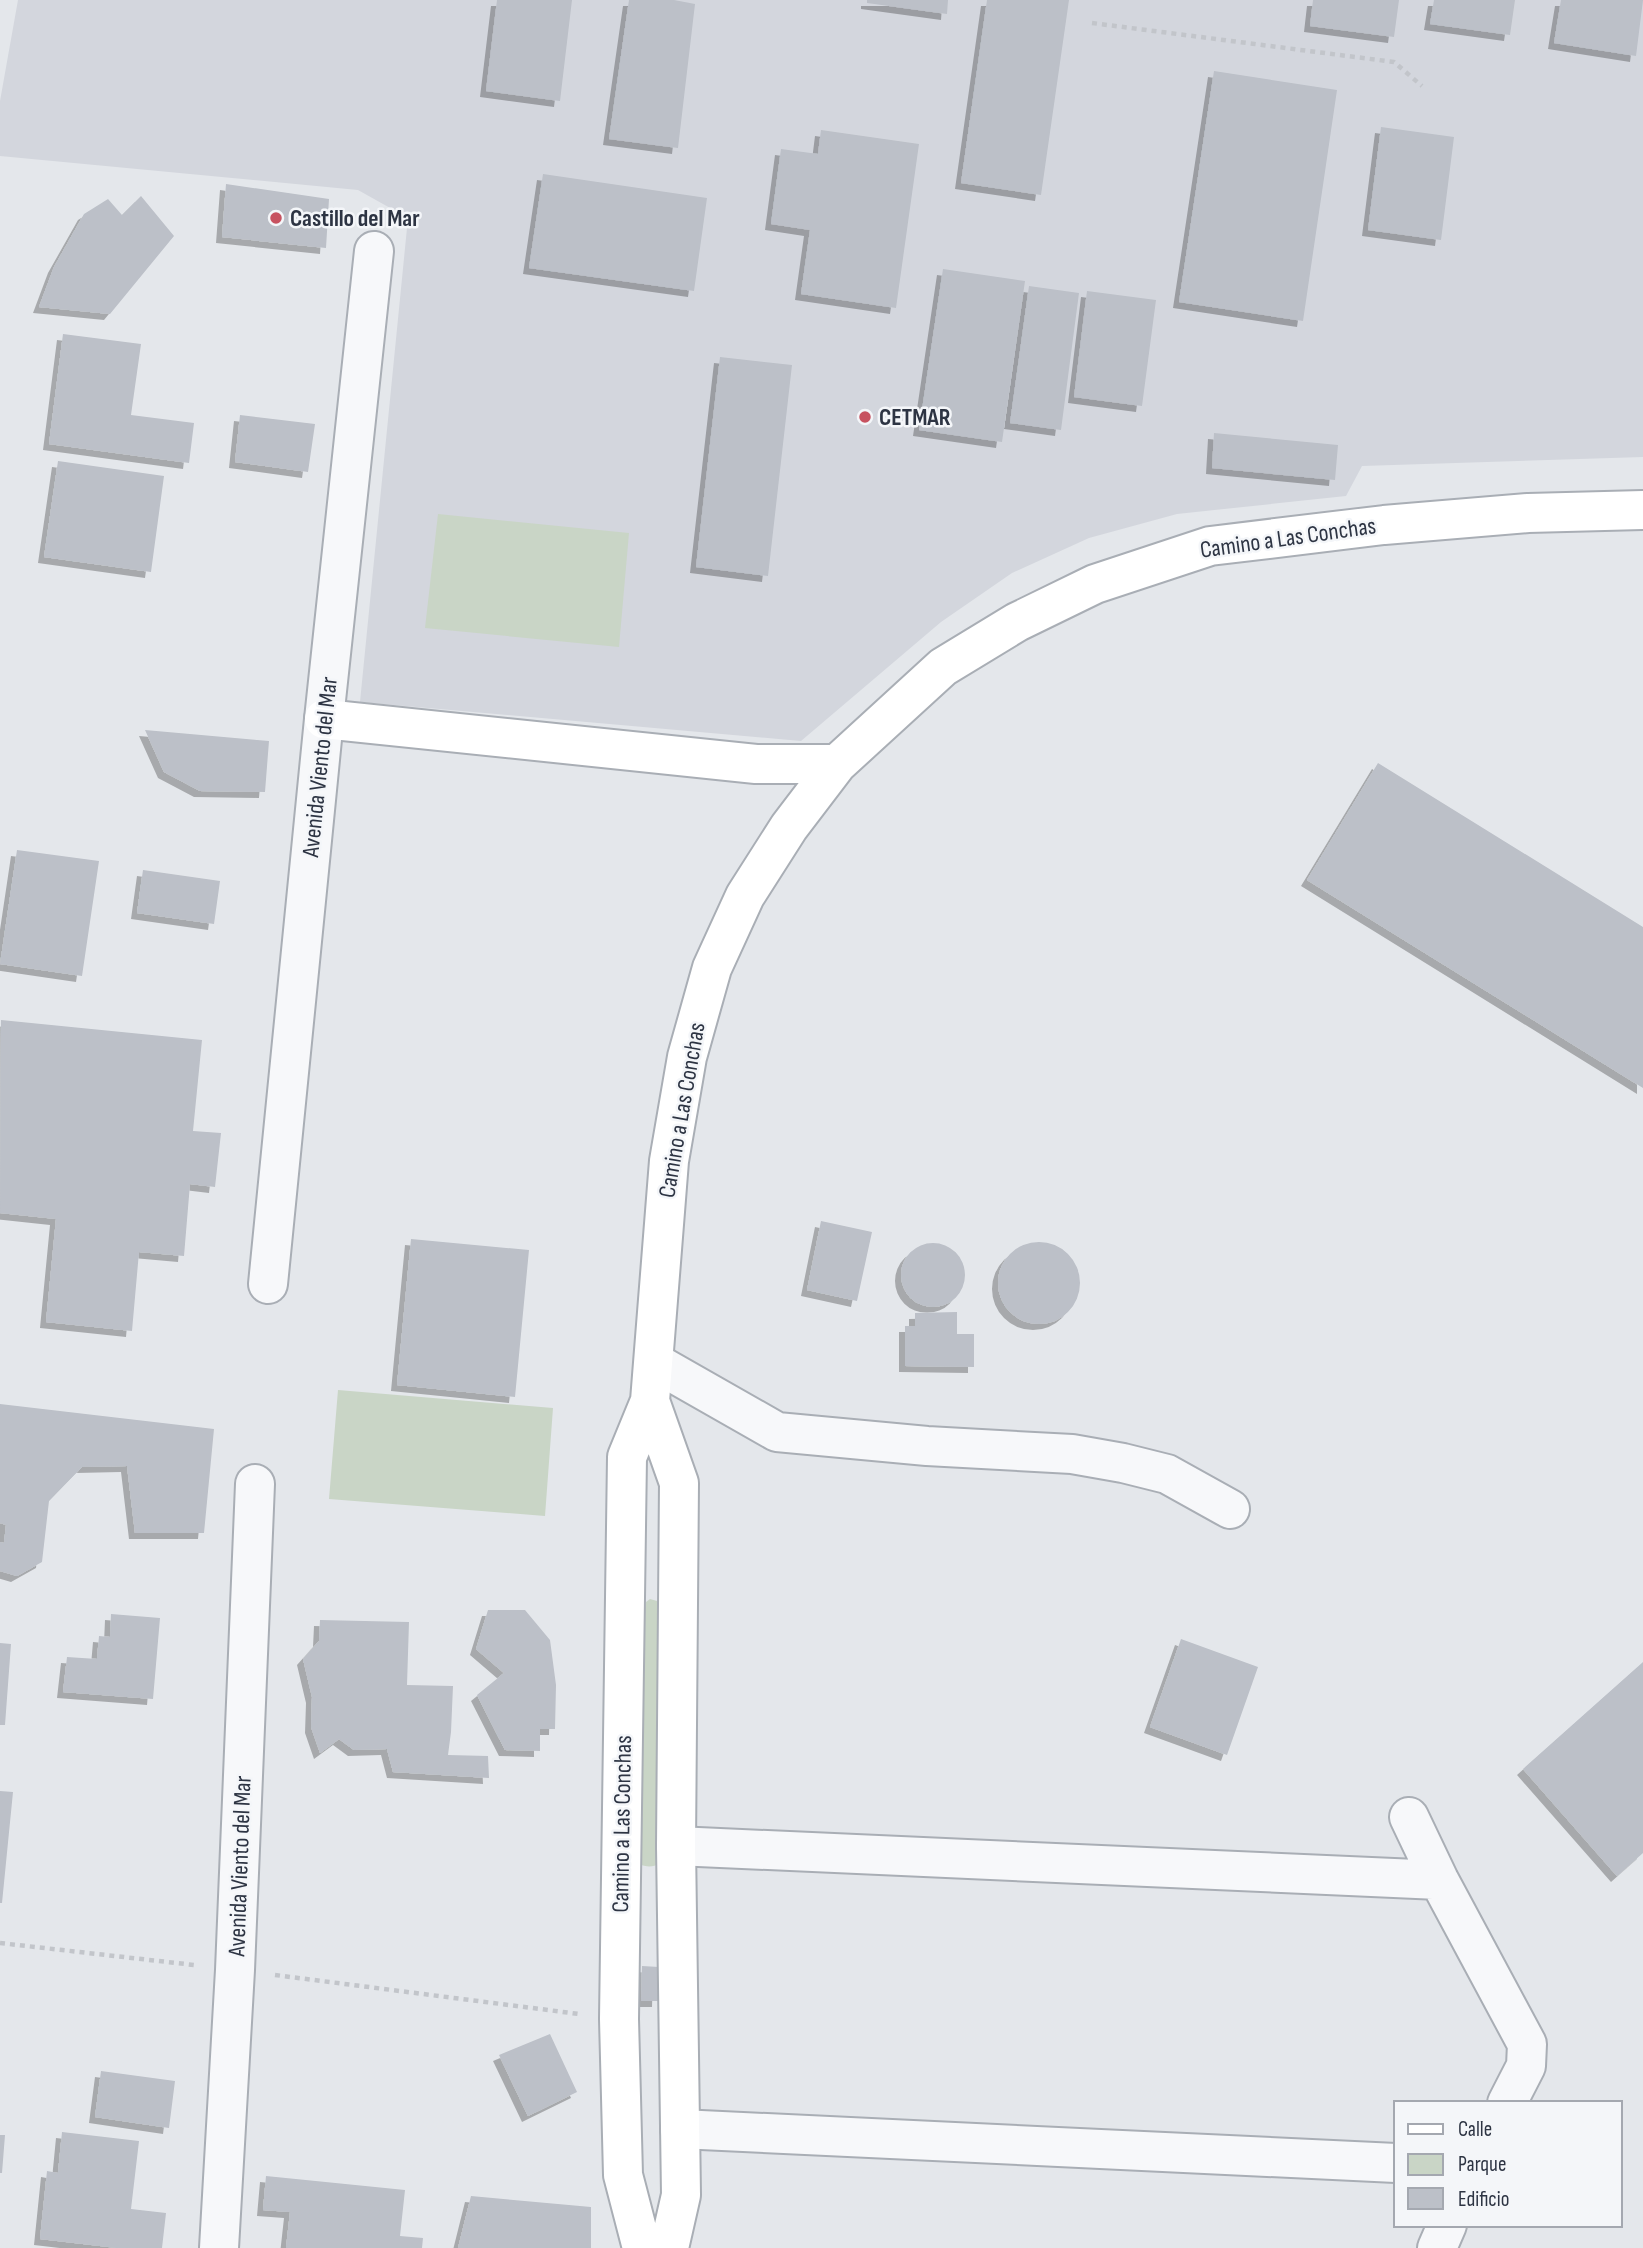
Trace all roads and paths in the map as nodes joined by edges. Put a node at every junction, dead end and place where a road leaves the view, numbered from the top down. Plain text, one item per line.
1 (1093, 23) dead end
2 (1422, 86) dead end
3 (374, 251) dead end
4 (1643, 510) edge
5 (324, 719) junction
6 (837, 764) junction
7 (268, 1284) dead end
8 (654, 1362) junction
9 (650, 1401) junction
10 (255, 1484) dead end
11 (1230, 1509) dead end
12 (1409, 1817) dead end
13 (676, 1846) junction
14 (1439, 1880) junction
15 (0, 1942) edge
16 (235, 1970) junction
17 (619, 2019) junction
18 (1508, 2101) edge
19 (680, 2129) junction
20 (1394, 2164) edge
21 (1446, 2227) edge
22 (219, 2248) edge
23 (642, 2248) edge
24 (669, 2248) edge
25 (1437, 2248) edge

1 - 2 path
3 - 5 street, Avenida Viento del Mar
4 - 6 street, Camino a Las Conchas
5 - 6 street
5 - 7 street, Avenida Viento del Mar
6 - 8 street, Camino a Las Conchas
8 - 9 street, Camino a Las Conchas
8 - 11 street
9 - 13 street, Camino a Las Conchas
9 - 17 street, Camino a Las Conchas
10 - 16 street, Avenida Viento del Mar
12 - 14 street
13 - 14 street
13 - 19 street, Camino a Las Conchas
14 - 18 street
15 - 16 path
16 - 17 path
16 - 22 street, Avenida Viento del Mar
17 - 23 street, Camino a Las Conchas
19 - 20 street
19 - 24 street, Camino a Las Conchas
21 - 25 street

